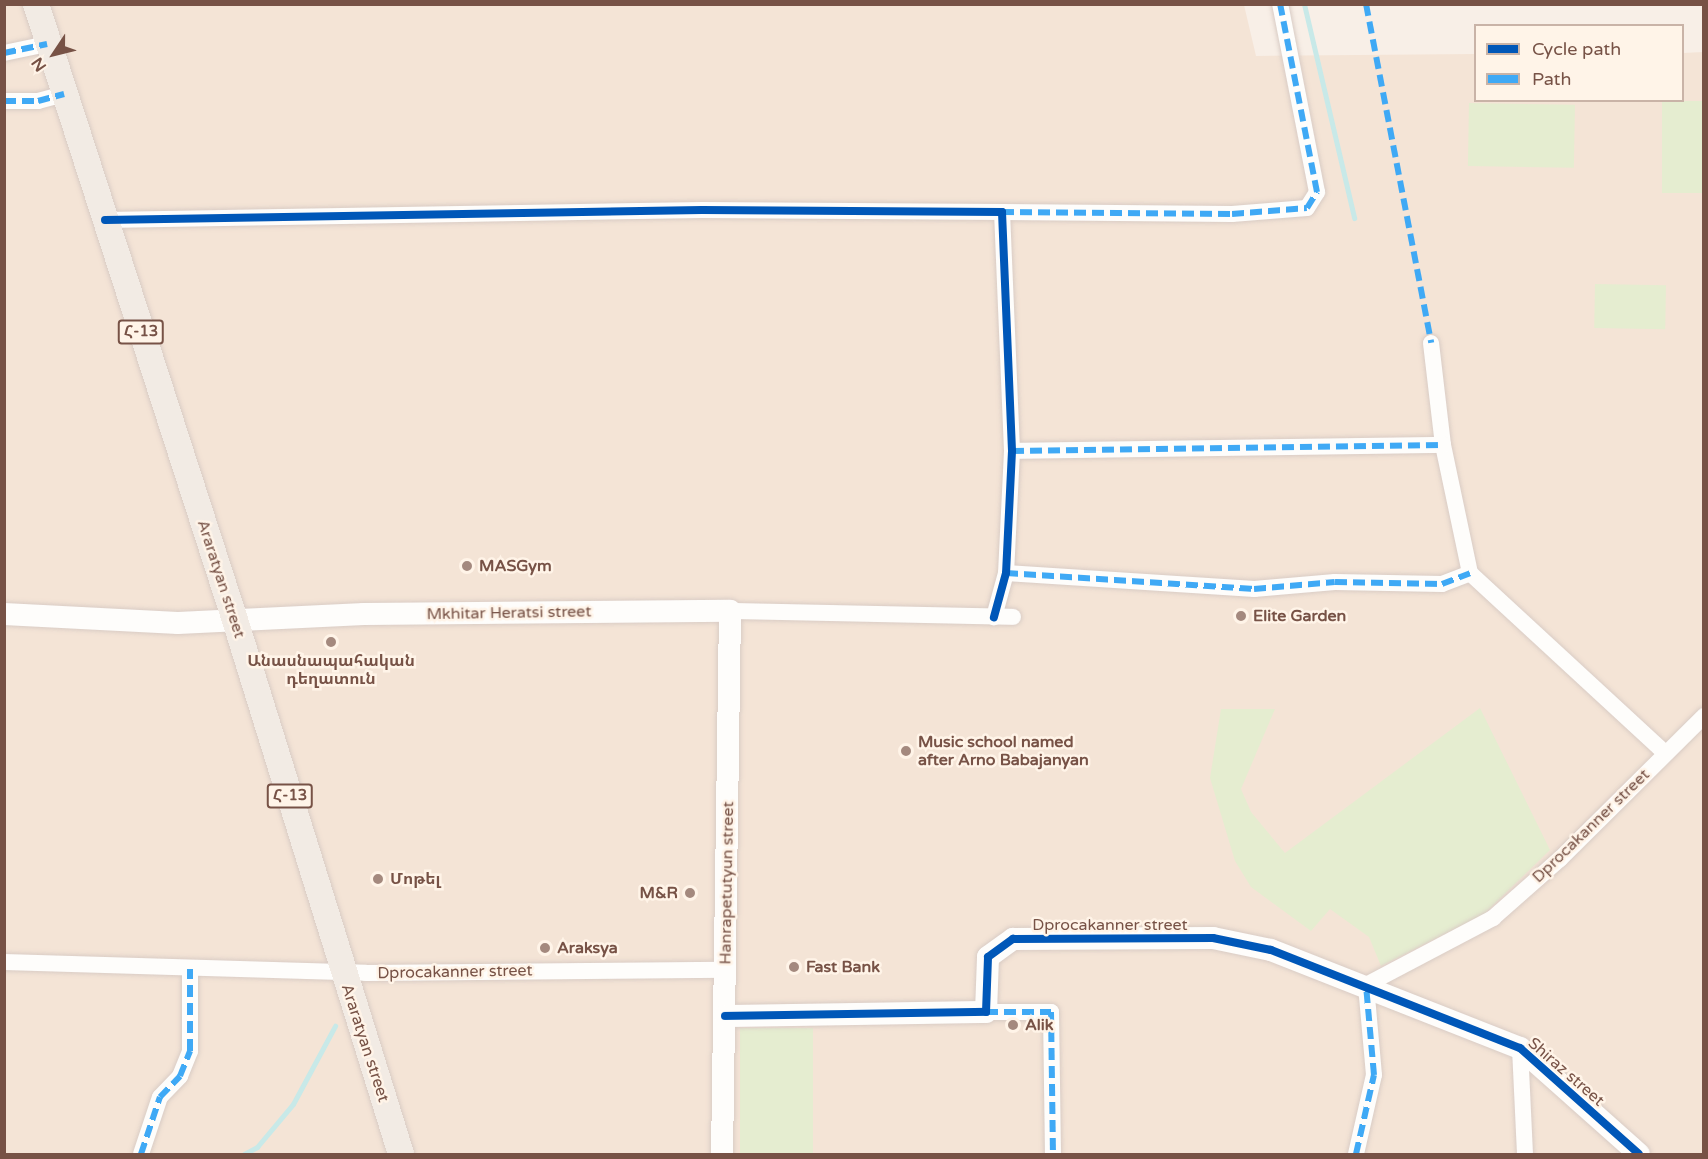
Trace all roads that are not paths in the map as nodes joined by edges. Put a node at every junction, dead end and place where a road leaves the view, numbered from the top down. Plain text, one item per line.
1 (36, 4) edge
2 (1280, 4) edge
3 (47, 44) junction
4 (4, 53) edge
5 (64, 94) junction
6 (4, 101) edge
7 (1002, 212) junction
8 (105, 220) junction
9 (1431, 343) dead end
10 (1443, 445) junction
11 (1012, 451) junction
12 (1006, 573) junction
13 (1470, 573) junction
14 (730, 611) junction
15 (4, 614) edge
16 (994, 616) junction
17 (1013, 617) dead end
18 (235, 620) junction
19 (1704, 716) edge
20 (1665, 753) junction
21 (4, 962) edge
22 (190, 969) junction
23 (726, 970) junction
24 (342, 972) junction
25 (1366, 985) junction
26 (986, 1012) junction
27 (725, 1016) junction
28 (1520, 1048) junction
29 (141, 1155) edge
30 (401, 1155) edge
31 (722, 1155) edge
32 (1053, 1155) edge
33 (1356, 1155) edge
34 (1525, 1155) edge
35 (1639, 1155) edge

1 - 3 main road, Araratyan street / Հ-13
2 - 7 street
3 - 4 street
3 - 5 main road, Araratyan street / Հ-13
5 - 6 street
5 - 8 main road, Araratyan street / Հ-13
7 - 8 street
7 - 11 street
8 - 18 main road, Araratyan street / Հ-13
9 - 10 street
10 - 11 street
10 - 13 street
11 - 12 street
12 - 13 street
12 - 16 street
13 - 20 street
14 - 16 street, Mkhitar Heratsi street
14 - 18 street, Mkhitar Heratsi street
14 - 23 street, Hanrapetutyun street
15 - 18 street, Mkhitar Heratsi street
16 - 17 street, Mkhitar Heratsi street
18 - 24 main road, Araratyan street / Հ-13
19 - 20 street, Dprocakanner street
20 - 25 street, Dprocakanner street
21 - 22 street, Dprocakanner street
22 - 24 street, Dprocakanner street
22 - 29 street
23 - 24 street, Dprocakanner street
23 - 27 street, Hanrapetutyun street
24 - 30 main road, Araratyan street / Հ-13
25 - 26 street, Dprocakanner street
25 - 28 street, Shiraz street
25 - 33 street
26 - 27 street
26 - 32 street
27 - 31 street, Hanrapetutyun street
28 - 34 street
28 - 35 street, Shiraz street

